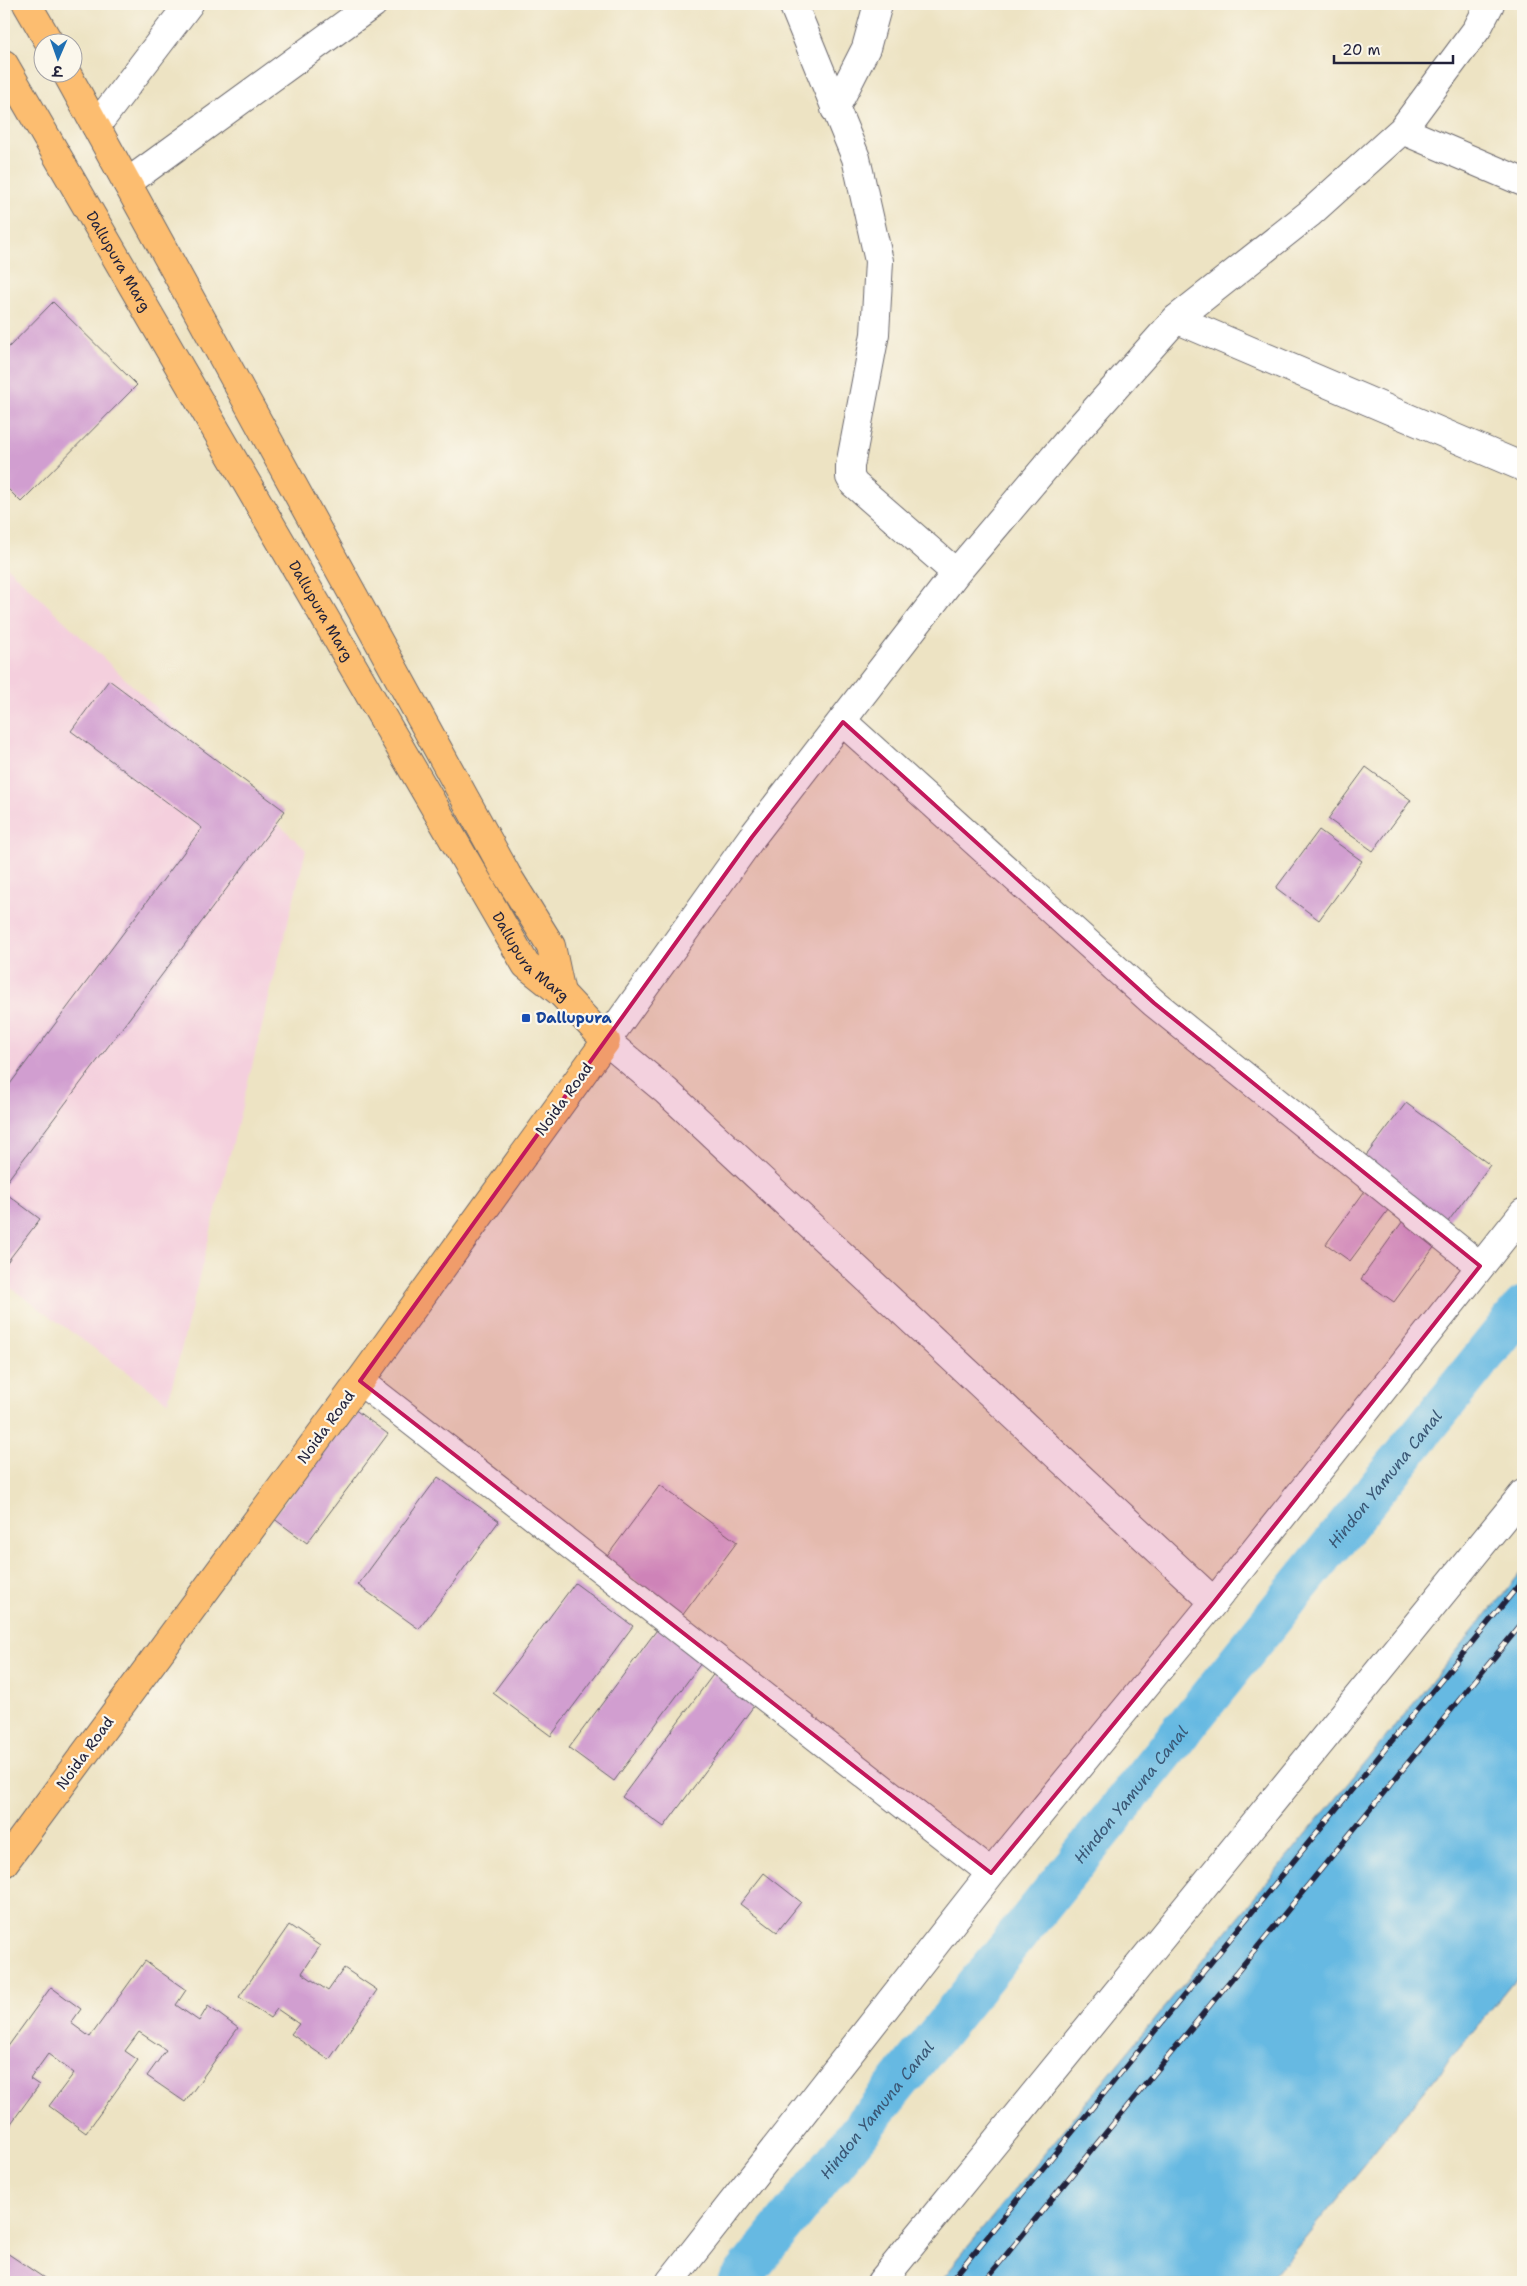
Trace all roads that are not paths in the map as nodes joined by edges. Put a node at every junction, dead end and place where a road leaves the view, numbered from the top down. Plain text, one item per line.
1 (27, 4) edge
2 (189, 4) edge
3 (373, 4) edge
4 (793, 4) edge
5 (878, 4) edge
6 (1490, 4) edge
7 (43, 32) edge
8 (4, 64) edge
9 (72, 82) edge
10 (835, 109) junction
11 (96, 126) junction
12 (1402, 130) junction
13 (1523, 182) edge
14 (127, 184) junction
15 (1176, 319) junction
16 (1523, 467) edge
17 (956, 573) junction
18 (843, 722) junction
19 (561, 994) junction
20 (606, 1041) junction
21 (1523, 1213) edge
22 (1480, 1266) junction
23 (360, 1380) junction
24 (1523, 1494) edge
25 (1214, 1602) junction
26 (4, 1863) edge
27 (991, 1873) junction
28 (670, 2282) edge
29 (881, 2282) edge

1 - 7 main road
2 - 11 street
3 - 14 street
4 - 10 street
5 - 10 street
6 - 12 street
8 - 19 main road, Dallupura Marg
9 - 11 main road, Dallupura Marg
10 - 17 street
11 - 14 main road, Dallupura Marg
12 - 13 street
12 - 15 street
14 - 19 main road, Dallupura Marg
15 - 16 street
15 - 17 street
17 - 18 street
18 - 20 street
18 - 22 street
19 - 20 main road
20 - 23 main road, Noida Road
20 - 25 street
21 - 22 street
22 - 25 street
23 - 26 main road, Noida Road
23 - 27 street
24 - 29 street
25 - 27 street
27 - 28 street

